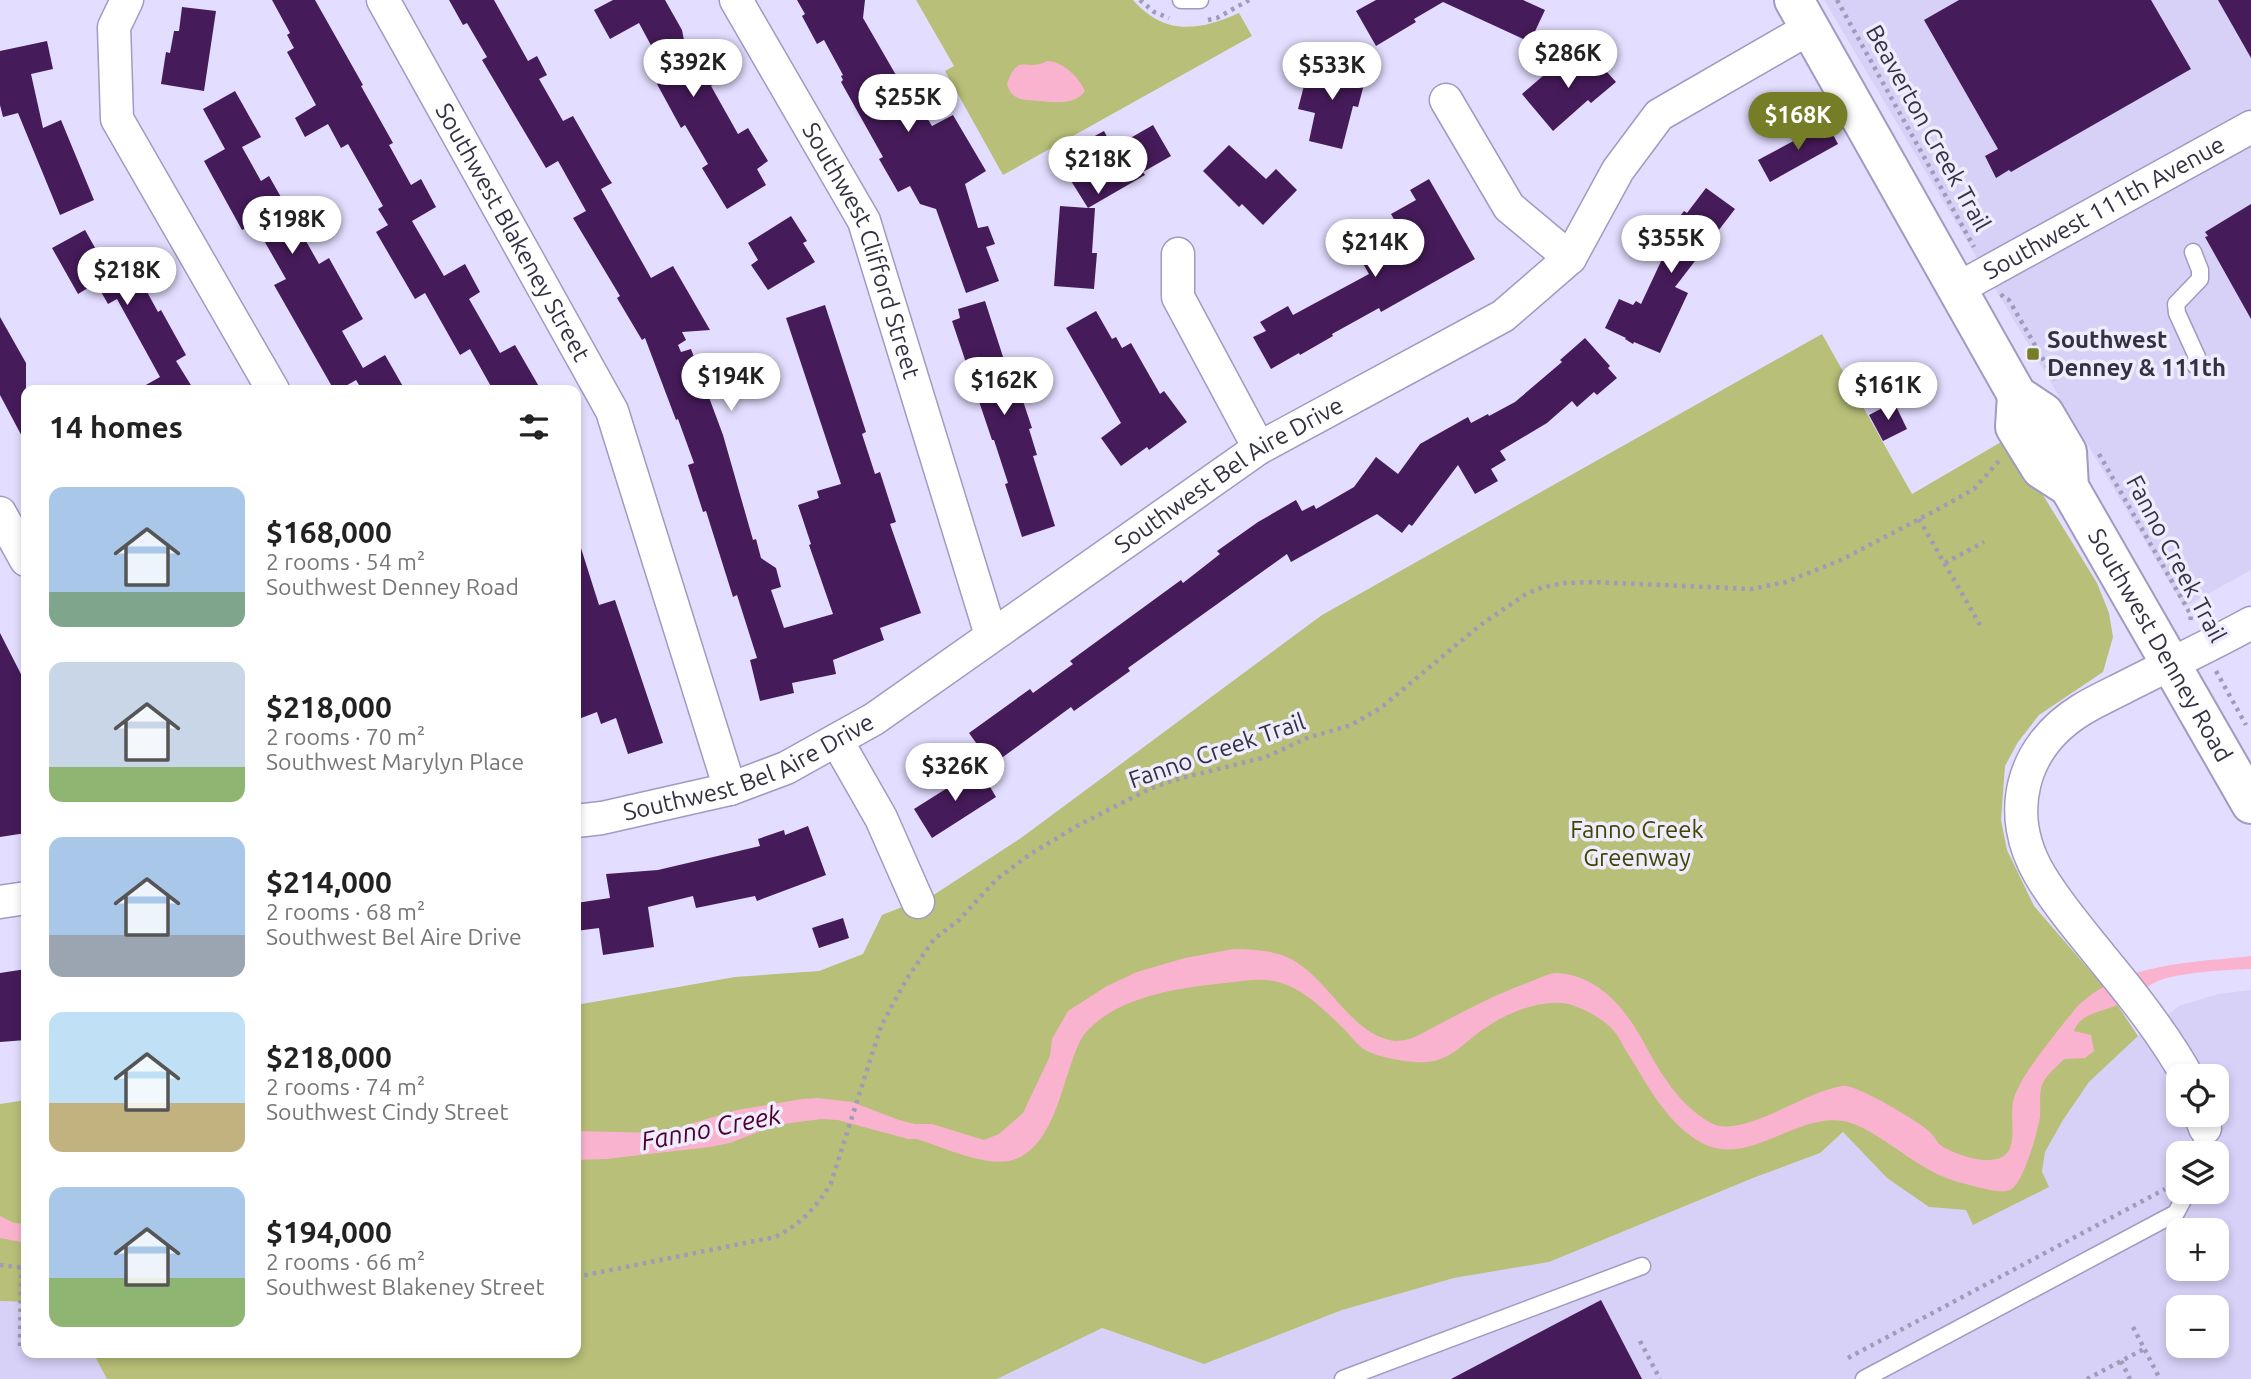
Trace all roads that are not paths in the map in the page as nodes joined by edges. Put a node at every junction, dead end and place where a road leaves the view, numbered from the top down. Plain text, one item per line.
1 (127, 0) edge
2 (383, 0) edge
3 (736, 0) edge
4 (1181, 0) edge
5 (1200, 0) edge
6 (1802, 14) edge
7 (1446, 100) dead end
8 (2251, 127) edge
9 (2193, 252) dead end
10 (1178, 254) dead end
11 (1570, 258) junction
12 (1973, 280) junction
13 (2195, 365) dead end
14 (270, 385) edge
15 (1259, 448) junction
16 (0, 513) edge
17 (21, 551) edge
18 (2251, 624) edge
19 (991, 635) junction
20 (2187, 656) junction
21 (838, 741) junction
22 (730, 789) junction
23 (2251, 804) edge
24 (581, 820) edge
25 (21, 899) edge
26 (0, 902) edge
27 (919, 902) dead end
28 (2180, 1064) edge
29 (2181, 1204) edge
30 (1642, 1266) dead end
31 (1343, 1379) edge
32 (1864, 1379) edge

1 - 14 street
2 - 22 street, Southwest Blakeney Street
3 - 19 street, Southwest Clifford Street
4 - 5 lane
6 - 11 street, Southwest Bel Aire Drive
6 - 12 street, Southwest Denney Road
7 - 11 street
8 - 12 street, Southwest 111th Avenue
9 - 13 lane
10 - 15 street
11 - 15 street, Southwest Bel Aire Drive
12 - 20 street, Southwest Denney Road
15 - 19 street, Southwest Bel Aire Drive
16 - 17 street
18 - 20 street
19 - 21 street, Southwest Bel Aire Drive
20 - 23 street, Southwest Denney Road
20 - 28 street
21 - 22 street, Southwest Bel Aire Drive
21 - 27 street
22 - 24 street, Southwest Bel Aire Drive
25 - 26 street
29 - 32 lane
30 - 31 lane

